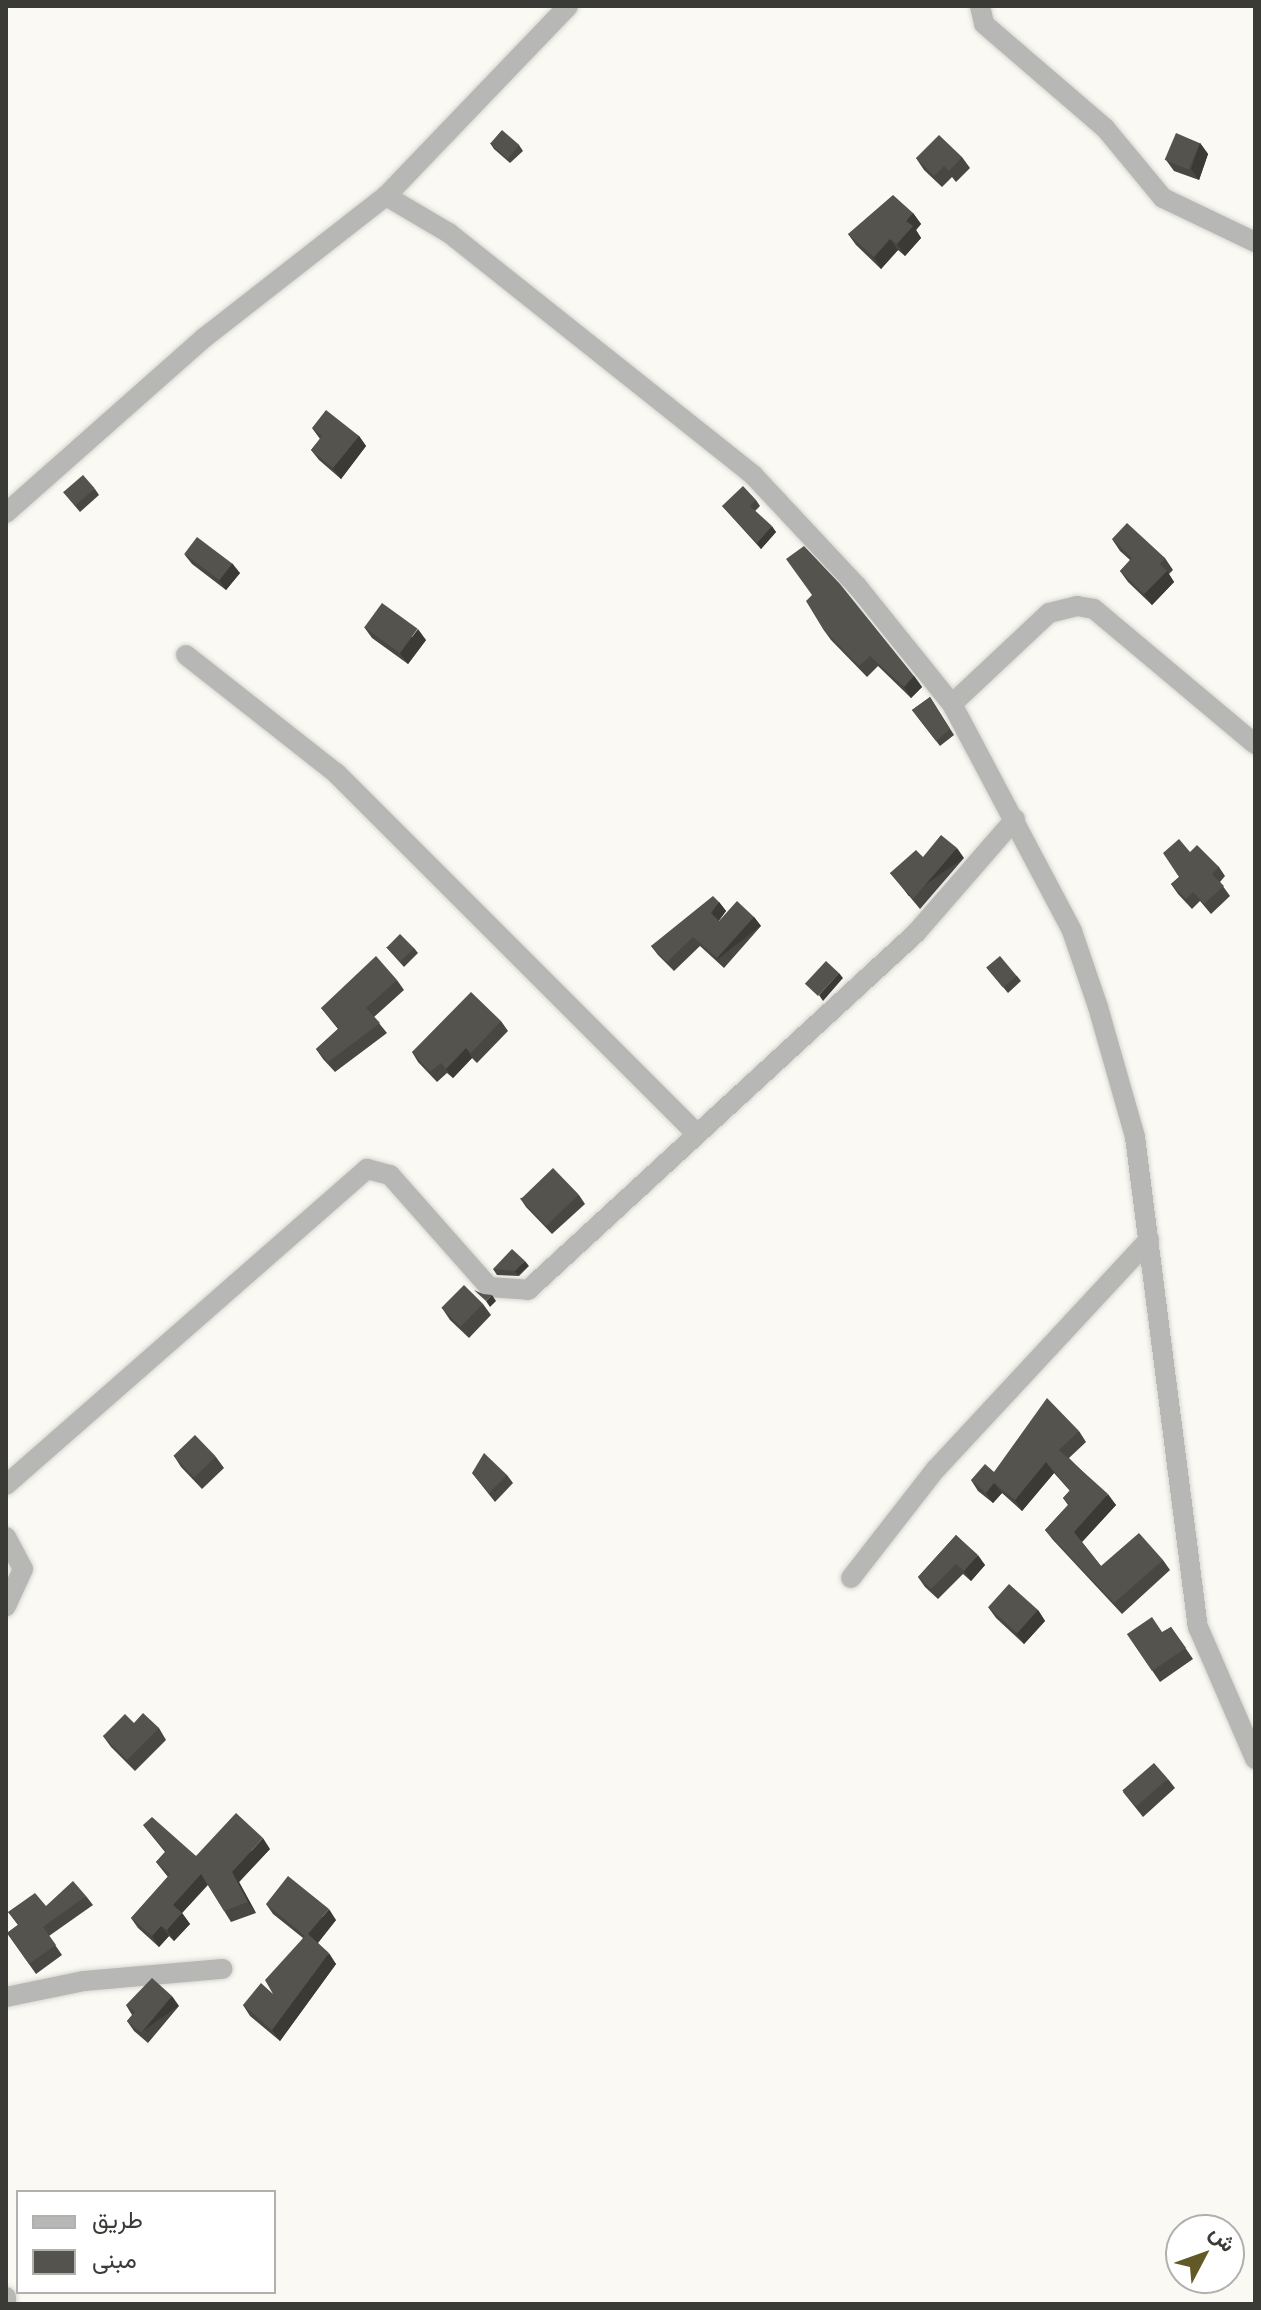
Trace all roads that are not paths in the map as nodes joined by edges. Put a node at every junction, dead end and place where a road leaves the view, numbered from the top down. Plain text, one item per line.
1 (568, 6) edge
2 (980, 6) edge
3 (386, 196) junction
4 (1255, 242) edge
5 (6, 513) edge
6 (186, 655) dead end
7 (952, 704) junction
8 (1255, 744) edge
9 (1015, 819) junction
10 (693, 1130) junction
11 (1149, 1240) junction
12 (6, 1485) edge
13 (6, 1537) edge
14 (851, 1578) dead end
15 (6, 1606) edge
16 (1255, 1759) edge
17 (222, 1969) dead end
18 (6, 1997) edge
19 (6, 2297) edge
20 (6, 2304) edge

1 - 3 street
2 - 4 street
3 - 5 street
3 - 7 street
6 - 10 street
7 - 8 street
7 - 9 street
9 - 10 street
9 - 11 street
10 - 12 street
11 - 14 street
11 - 16 street
13 - 15 street
17 - 18 street
19 - 20 street

